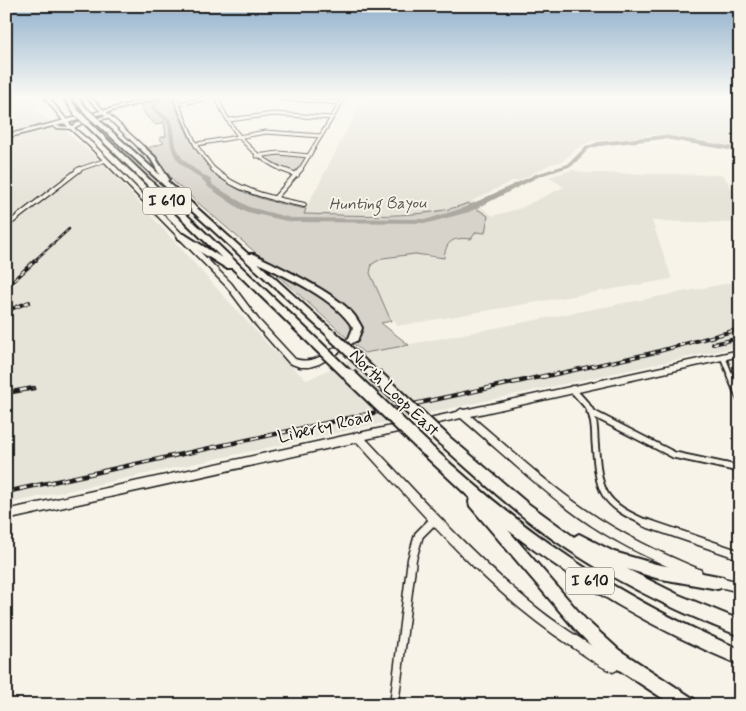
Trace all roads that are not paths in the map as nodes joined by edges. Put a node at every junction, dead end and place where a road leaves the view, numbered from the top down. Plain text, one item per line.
1 (31, 131) edge
2 (74, 131) edge
3 (95, 131) edge
4 (108, 131) edge
5 (124, 131) edge
6 (191, 131) edge
7 (236, 131) edge
8 (324, 131) edge
9 (239, 136) junction
10 (321, 136) junction
11 (6, 137) edge
12 (197, 144) junction
13 (142, 148) joint
14 (256, 156) junction
15 (309, 156) junction
16 (107, 161) junction
17 (297, 175) junction
18 (168, 184) junction
19 (274, 199) junction
20 (304, 205) dead end
21 (6, 226) edge
22 (181, 236) junction
23 (237, 248) junction
24 (248, 278) junction
25 (354, 338) joint
26 (740, 353) edge
27 (723, 357) junction
28 (572, 389) junction
29 (740, 399) edge
30 (461, 412) junction
31 (590, 412) junction
32 (357, 436) junction
33 (740, 469) edge
34 (457, 480) junction
35 (6, 515) edge
36 (532, 515) junction
37 (434, 519) junction
38 (740, 554) edge
39 (718, 582) junction
40 (740, 587) edge
41 (740, 628) edge
42 (740, 657) edge
43 (394, 705) edge
44 (687, 705) edge

1 - 11 main road
2 - 16 main road
3 - 24 highway, North Loop East / I 610, bridge
4 - 18 highway, North Loop East / I 610, bridge
5 - 13 main road
6 - 12 street
7 - 9 street
8 - 10 street
9 - 10 street
9 - 12 street
9 - 14 street
10 - 15 street
12 - 19 street
13 - 18 highway
14 - 15 street
14 - 17 street
15 - 17 street
16 - 21 street
16 - 22 main road
17 - 19 street
18 - 23 highway, North Loop East / I 610
19 - 20 street
22 - 24 highway
22 - 25 main road
23 - 25 highway
23 - 36 highway, North Loop East / I 610, bridge
24 - 34 highway, North Loop East / I 610, bridge
26 - 27 main road, Liberty Road
27 - 28 main road, Liberty Road
27 - 29 street
28 - 30 main road, Liberty Road
28 - 31 street
30 - 32 main road, Liberty Road
30 - 39 main road
31 - 33 street
31 - 38 street
32 - 35 main road, Liberty Road
32 - 37 main road
34 - 42 highway, North Loop East / I 610
34 - 44 highway
36 - 39 highway
36 - 41 highway, North Loop East / I 610
37 - 43 street
37 - 44 main road
39 - 40 main road

